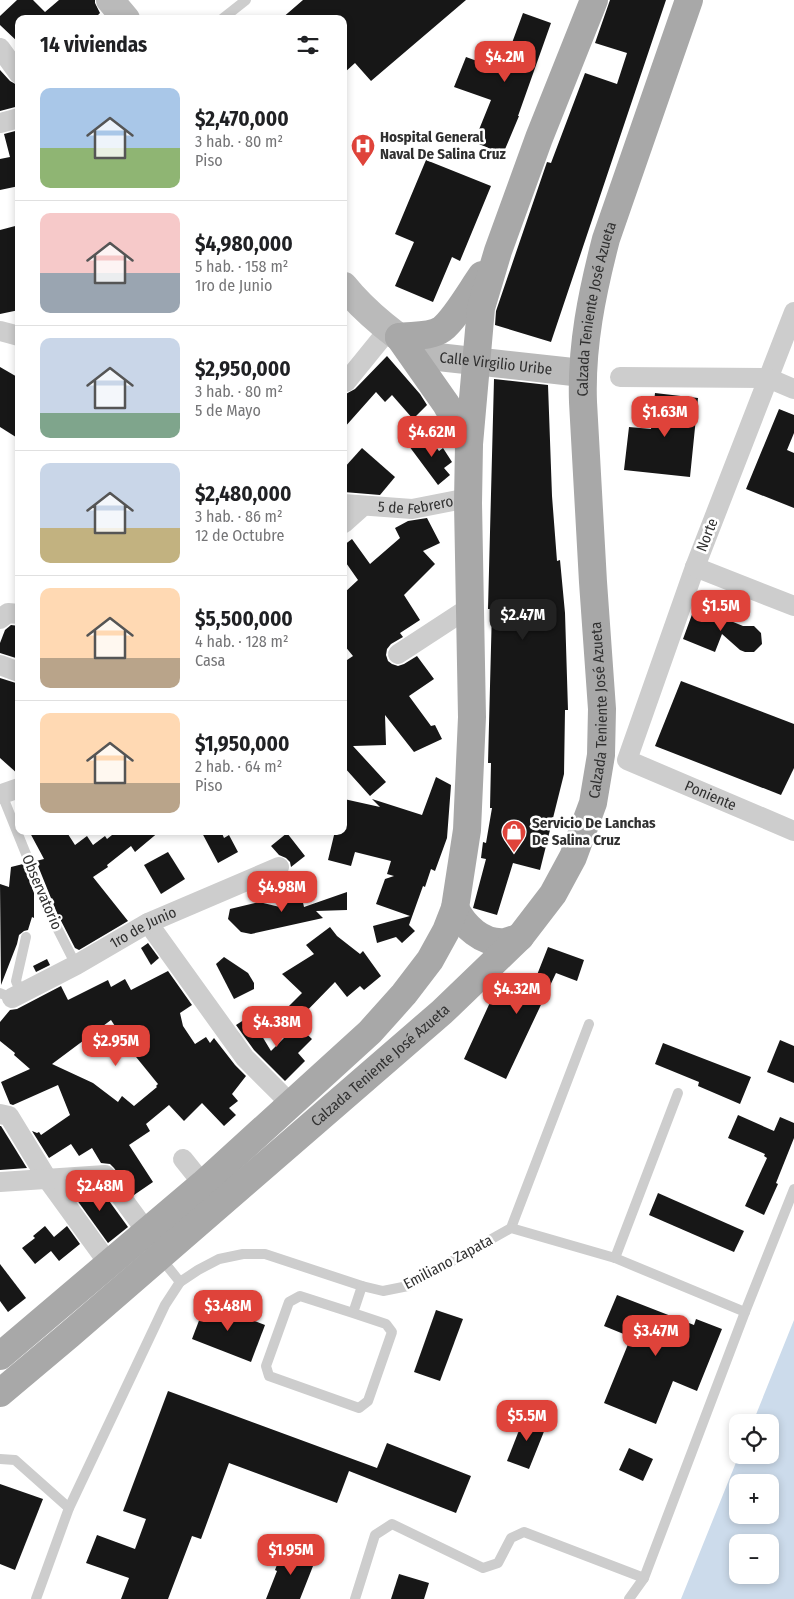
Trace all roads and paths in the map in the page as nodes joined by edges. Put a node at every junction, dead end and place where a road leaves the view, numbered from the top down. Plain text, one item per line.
1 (110, 0) edge
2 (246, 0) edge
3 (594, 0) edge
4 (689, 0) edge
5 (123, 15) edge
6 (227, 15) edge
7 (0, 48) edge
8 (15, 69) edge
9 (15, 119) edge
10 (0, 123) edge
11 (498, 250) junction
12 (347, 290) edge
13 (794, 312) edge
14 (0, 331) edge
15 (394, 333) junction
16 (15, 335) edge
17 (475, 362) junction
18 (582, 373) junction
19 (620, 377) dead end
20 (768, 378) junction
21 (347, 381) edge
22 (794, 389) edge
23 (469, 444) junction
24 (468, 498) junction
25 (353, 505) edge
26 (347, 517) edge
27 (695, 567) junction
28 (794, 606) edge
29 (470, 607) junction
30 (15, 614) edge
31 (0, 619) edge
32 (398, 654) dead end
33 (0, 665) edge
34 (15, 671) edge
35 (627, 760) joint
36 (7, 790) edge
37 (15, 813) edge
38 (794, 831) edge
39 (23, 835) edge
40 (279, 867) dead end
41 (455, 908) junction
42 (148, 923) junction
43 (26, 937) dead end
44 (520, 937) junction
45 (76, 965) junction
46 (11, 994) edge
47 (589, 1024) dead end
48 (678, 1093) dead end
49 (291, 1104) junction
50 (0, 1114) edge
51 (183, 1159) dead end
52 (48, 1180) junction
53 (0, 1182) edge
54 (203, 1184) junction
55 (794, 1189) edge
56 (511, 1228) junction
57 (147, 1232) junction
58 (159, 1256) junction
59 (615, 1258) junction
60 (109, 1264) junction
61 (180, 1282) junction
62 (362, 1286) junction
63 (745, 1312) junction
64 (353, 1314) junction
65 (0, 1356) edge
66 (0, 1393) edge
67 (0, 1459) edge
68 (69, 1508) junction
69 (644, 1578) junction
70 (36, 1599) edge
71 (355, 1599) edge
72 (629, 1599) edge

1 - 5 street
2 - 6 lane
3 - 11 main road, Calzada Teniente José Azueta
4 - 18 main road, Calzada Teniente José Azueta
7 - 8 street
9 - 10 street
11 - 15 main road
11 - 17 main road, Calzada Teniente José Azueta
12 - 15 street, Calle Virgilio Uribe
13 - 20 street, Norte
14 - 16 street
15 - 17 street, Calle Virgilio Uribe
15 - 21 street
15 - 23 main road
17 - 18 street, Calle Virgilio Uribe
17 - 23 main road, Calzada Teniente José Azueta
18 - 44 main road, Calzada Teniente José Azueta
19 - 20 street
20 - 22 street
20 - 27 street, Norte
23 - 24 main road, Calzada Teniente José Azueta
24 - 25 street, 5 de Febrero
24 - 29 main road, Calzada Teniente José Azueta
25 - 26 street, 5 de Febrero
27 - 28 street
27 - 35 street, Norte
29 - 32 street
29 - 41 main road, Calzada Teniente José Azueta
30 - 31 street
33 - 34 street
35 - 38 street, Poniente
36 - 37 lane, Observatorio
39 - 45 lane, Observatorio
40 - 42 street, 1ro de Junio
41 - 44 main road
41 - 49 main road, Calzada Teniente José Azueta
42 - 45 street, 1ro de Junio
42 - 49 street
43 - 46 lane
44 - 58 main road, Calzada Teniente José Azueta
45 - 46 street, 1ro de Junio
47 - 56 lane
48 - 59 lane
49 - 54 main road, Calzada Teniente José Azueta
50 - 52 street
51 - 54 street
52 - 53 street
52 - 57 street
52 - 60 street
54 - 57 main road, Calzada Teniente José Azueta
55 - 63 lane
56 - 59 lane, Emiliano Zapata
56 - 62 lane, Emiliano Zapata
57 - 60 main road, Calzada Teniente José Azueta
58 - 61 lane
58 - 66 main road, Calzada Teniente José Azueta
59 - 63 lane, Emiliano Zapata
60 - 65 main road, Calzada Teniente José Azueta
61 - 62 lane, Emiliano Zapata
61 - 68 lane
62 - 64 lane
63 - 69 lane
64 - 64 lane
67 - 68 lane
68 - 70 lane
69 - 71 lane
69 - 72 lane

